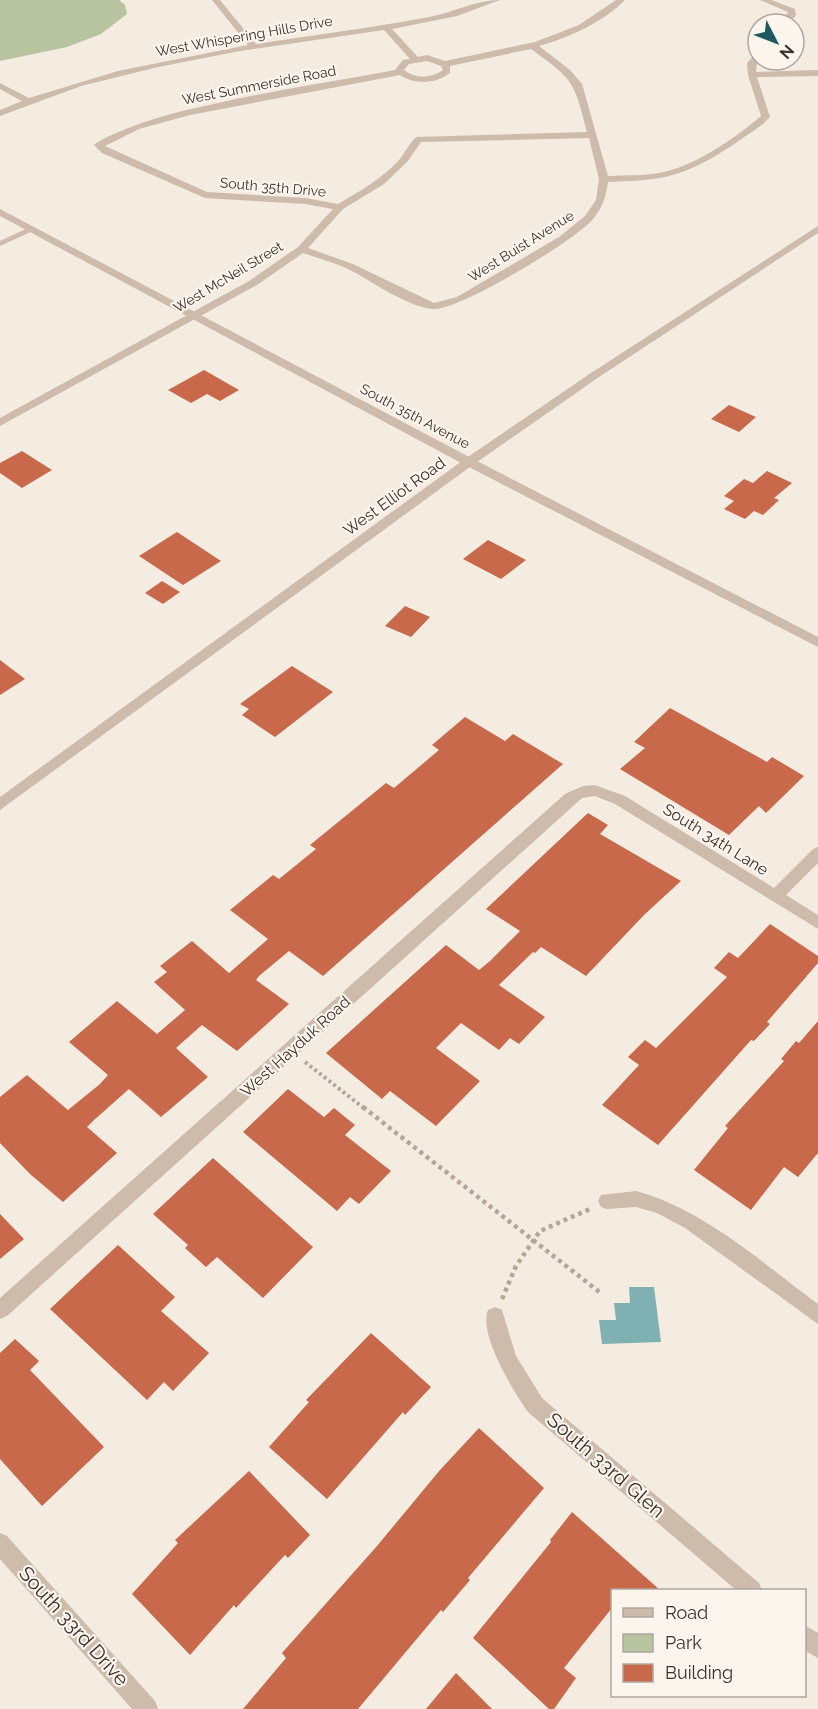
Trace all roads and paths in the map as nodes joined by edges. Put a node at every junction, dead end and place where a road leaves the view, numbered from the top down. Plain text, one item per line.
1 (216, 0) edge
2 (496, 0) edge
3 (621, 0) edge
4 (764, 0) edge
5 (792, 12) edge
6 (385, 26) junction
7 (252, 46) junction
8 (533, 46) junction
9 (415, 59) junction
10 (445, 64) junction
11 (401, 72) junction
12 (752, 72) edge
13 (818, 73) edge
14 (752, 75) junction
15 (0, 86) edge
16 (30, 102) junction
17 (0, 113) edge
18 (592, 135) junction
19 (105, 151) joint
20 (604, 179) junction
21 (340, 207) junction
22 (0, 212) edge
23 (33, 229) junction
24 (818, 229) edge
25 (0, 244) edge
26 (302, 249) junction
27 (196, 315) junction
28 (0, 423) edge
29 (469, 462) junction
30 (818, 643) edge
31 (593, 789) joint
32 (0, 806) edge
33 (818, 853) edge
34 (775, 897) junction
35 (818, 923) edge
36 (290, 1050) junction
37 (608, 1201) joint
38 (532, 1240) junction
39 (602, 1294) dead end
40 (0, 1310) edge
41 (495, 1316) joint
42 (818, 1316) edge
43 (0, 1543) edge
44 (751, 1589) edge
45 (806, 1638) edge
46 (818, 1647) edge
47 (147, 1709) edge

1 - 7 street
2 - 6 street, West Whispering Hills Drive
3 - 8 street
4 - 5 street
6 - 7 street, West Whispering Hills Drive
6 - 9 street
7 - 16 street, West Whispering Hills Drive
8 - 10 street
8 - 18 street
9 - 10 street
9 - 11 street
10 - 11 street
11 - 19 street, West Summerside Road
12 - 14 street
13 - 14 street
14 - 20 street
15 - 16 street
16 - 17 street, West Whispering Hills Drive
18 - 20 street
18 - 21 street, West McNeil Street
19 - 21 street, South 35th Drive
20 - 26 street, West Buist Avenue
21 - 26 street, West McNeil Street
22 - 23 street, South 35th Avenue
23 - 25 lane
23 - 27 street, South 35th Avenue
24 - 29 street, West Elliot Road
26 - 27 street, West McNeil Street
27 - 28 street, West McNeil Street
27 - 29 street, South 35th Avenue
29 - 30 street, South 35th Avenue
29 - 32 street, West Elliot Road
31 - 34 street, South 34th Lane
31 - 36 street, West Hayduk Road
33 - 34 street
34 - 35 street, South 34th Lane
36 - 38 path
36 - 40 street, West Hayduk Road
37 - 38 path
37 - 42 street
38 - 39 path
38 - 41 path
41 - 44 street, South 33rd Glen
43 - 47 street, South 33rd Drive
45 - 46 street

